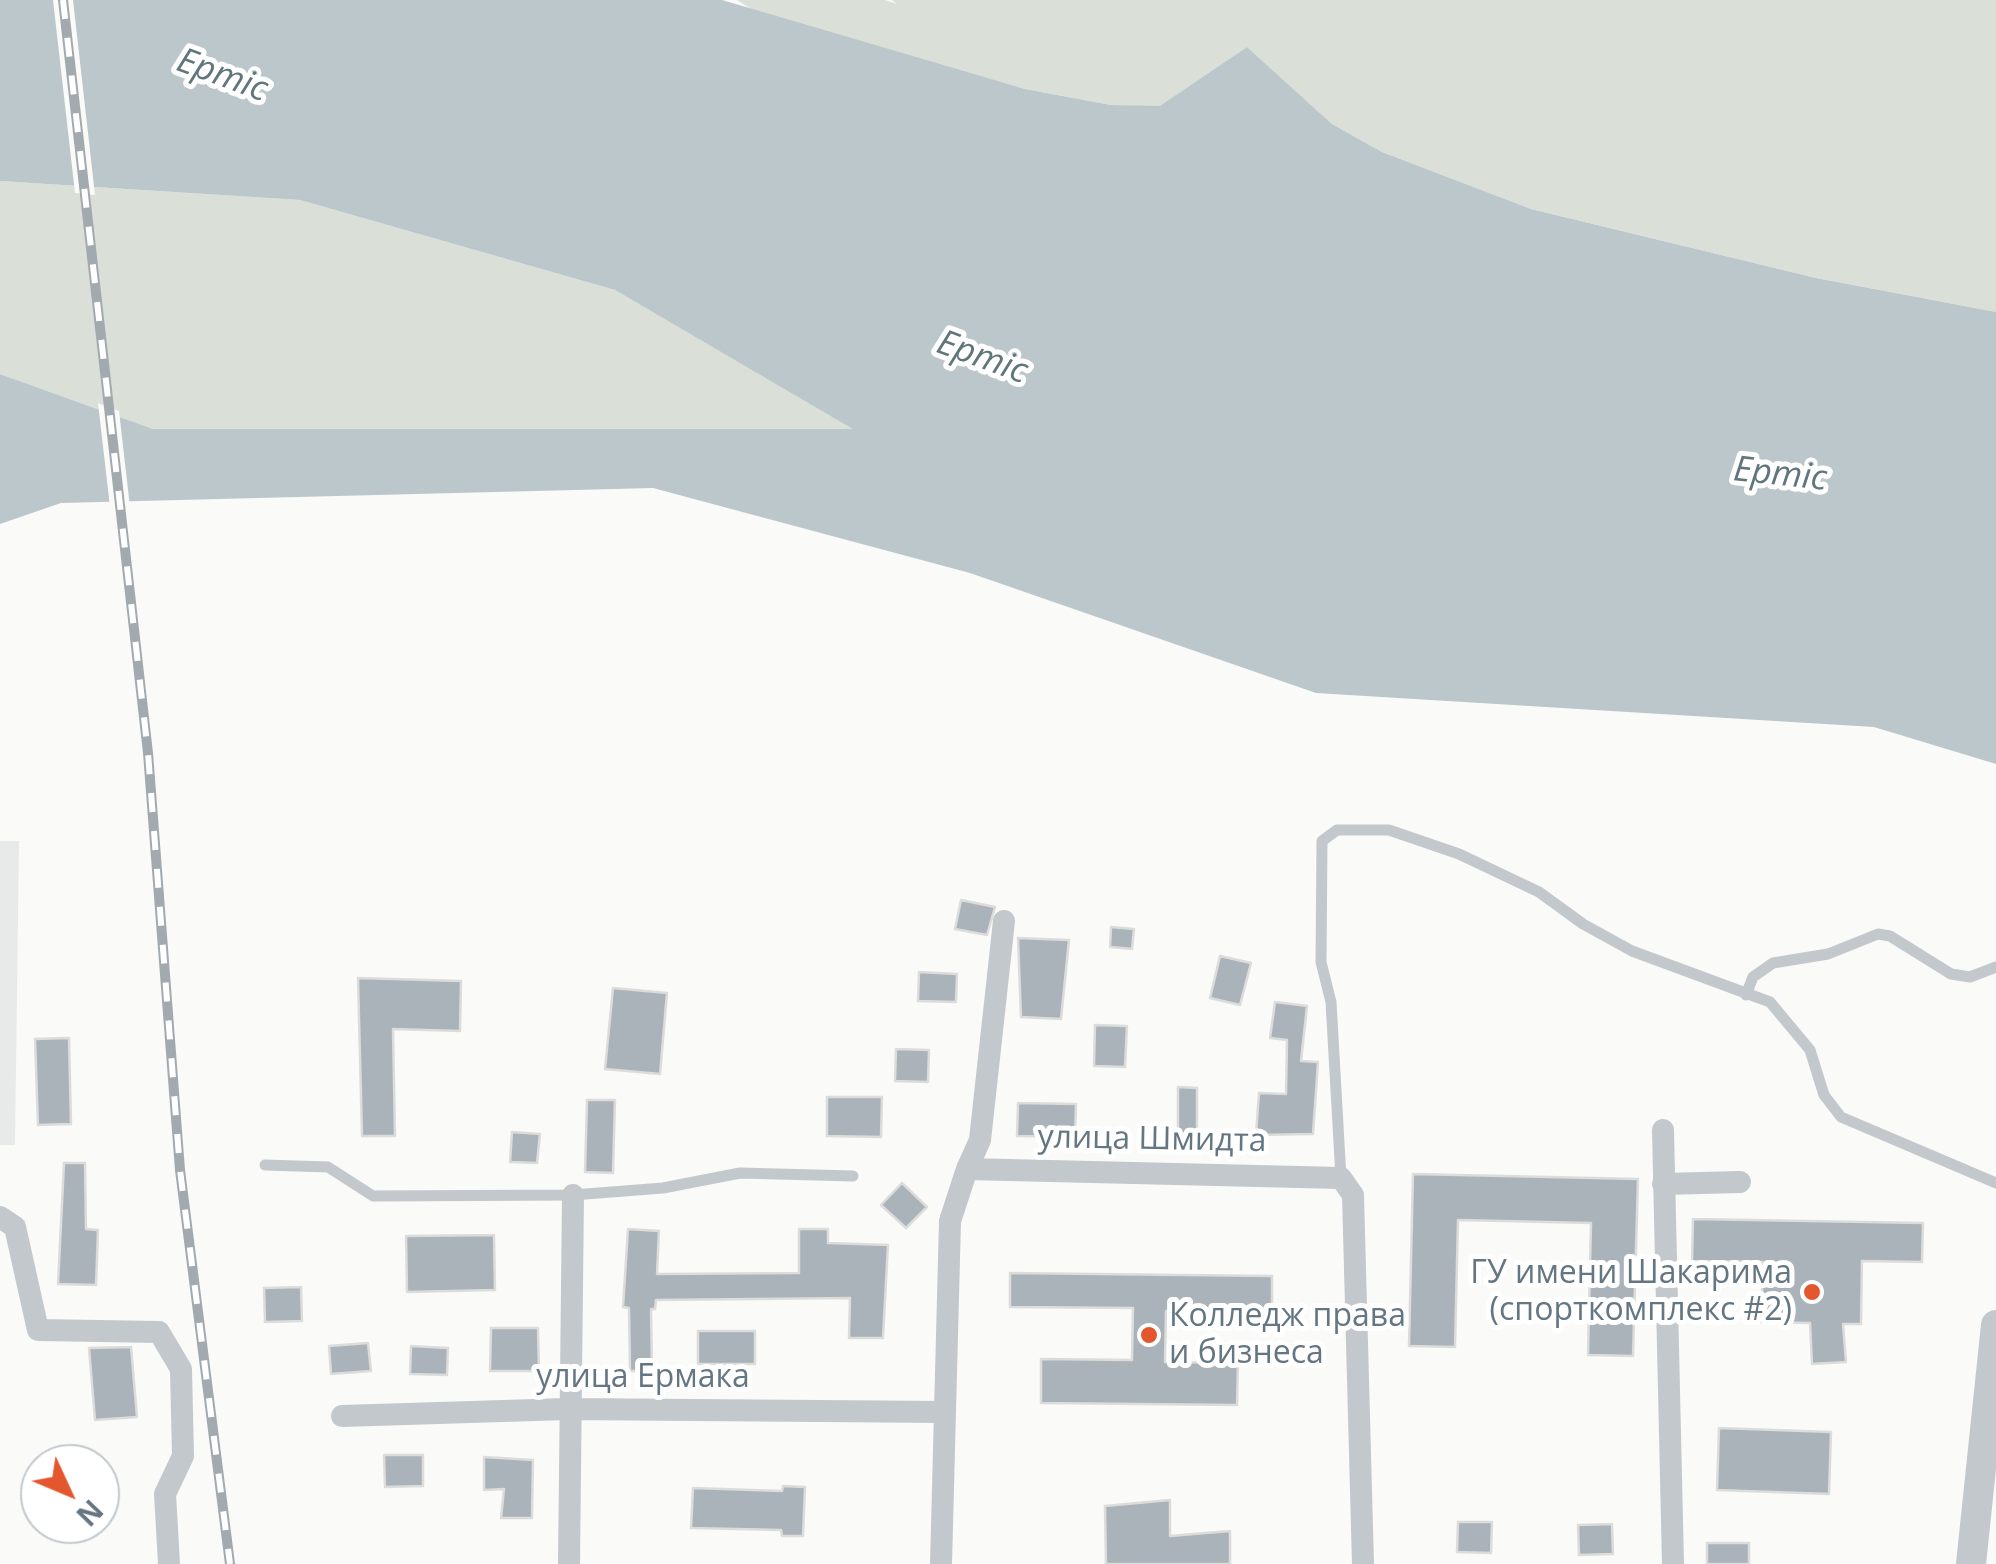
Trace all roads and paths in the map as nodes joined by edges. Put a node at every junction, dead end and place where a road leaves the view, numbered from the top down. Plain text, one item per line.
1 (1004, 921) dead end
2 (1996, 968) edge
3 (1746, 995) junction
4 (1662, 1130) dead end
5 (265, 1165) dead end
6 (967, 1170) junction
7 (853, 1176) dead end
8 (1740, 1182) dead end
9 (1996, 1183) edge
10 (1663, 1184) junction
11 (1347, 1187) junction
12 (572, 1195) junction
13 (0, 1217) edge
14 (1996, 1325) edge
15 (567, 1409) junction
16 (944, 1412) junction
17 (342, 1416) dead end
18 (169, 1564) edge
19 (569, 1564) edge
20 (941, 1564) edge
21 (1364, 1564) edge
22 (1673, 1564) edge
23 (1971, 1564) edge

1 - 6 street
2 - 3 lane
3 - 9 lane
3 - 11 lane
4 - 10 street
5 - 12 lane
6 - 11 street, улица Шмидта
6 - 16 street
7 - 12 lane
8 - 10 street
10 - 22 street
11 - 21 street
12 - 15 street
13 - 18 street
14 - 23 street
15 - 16 street, улица Ермака
15 - 17 street, улица Ермака
15 - 19 street
16 - 20 street

